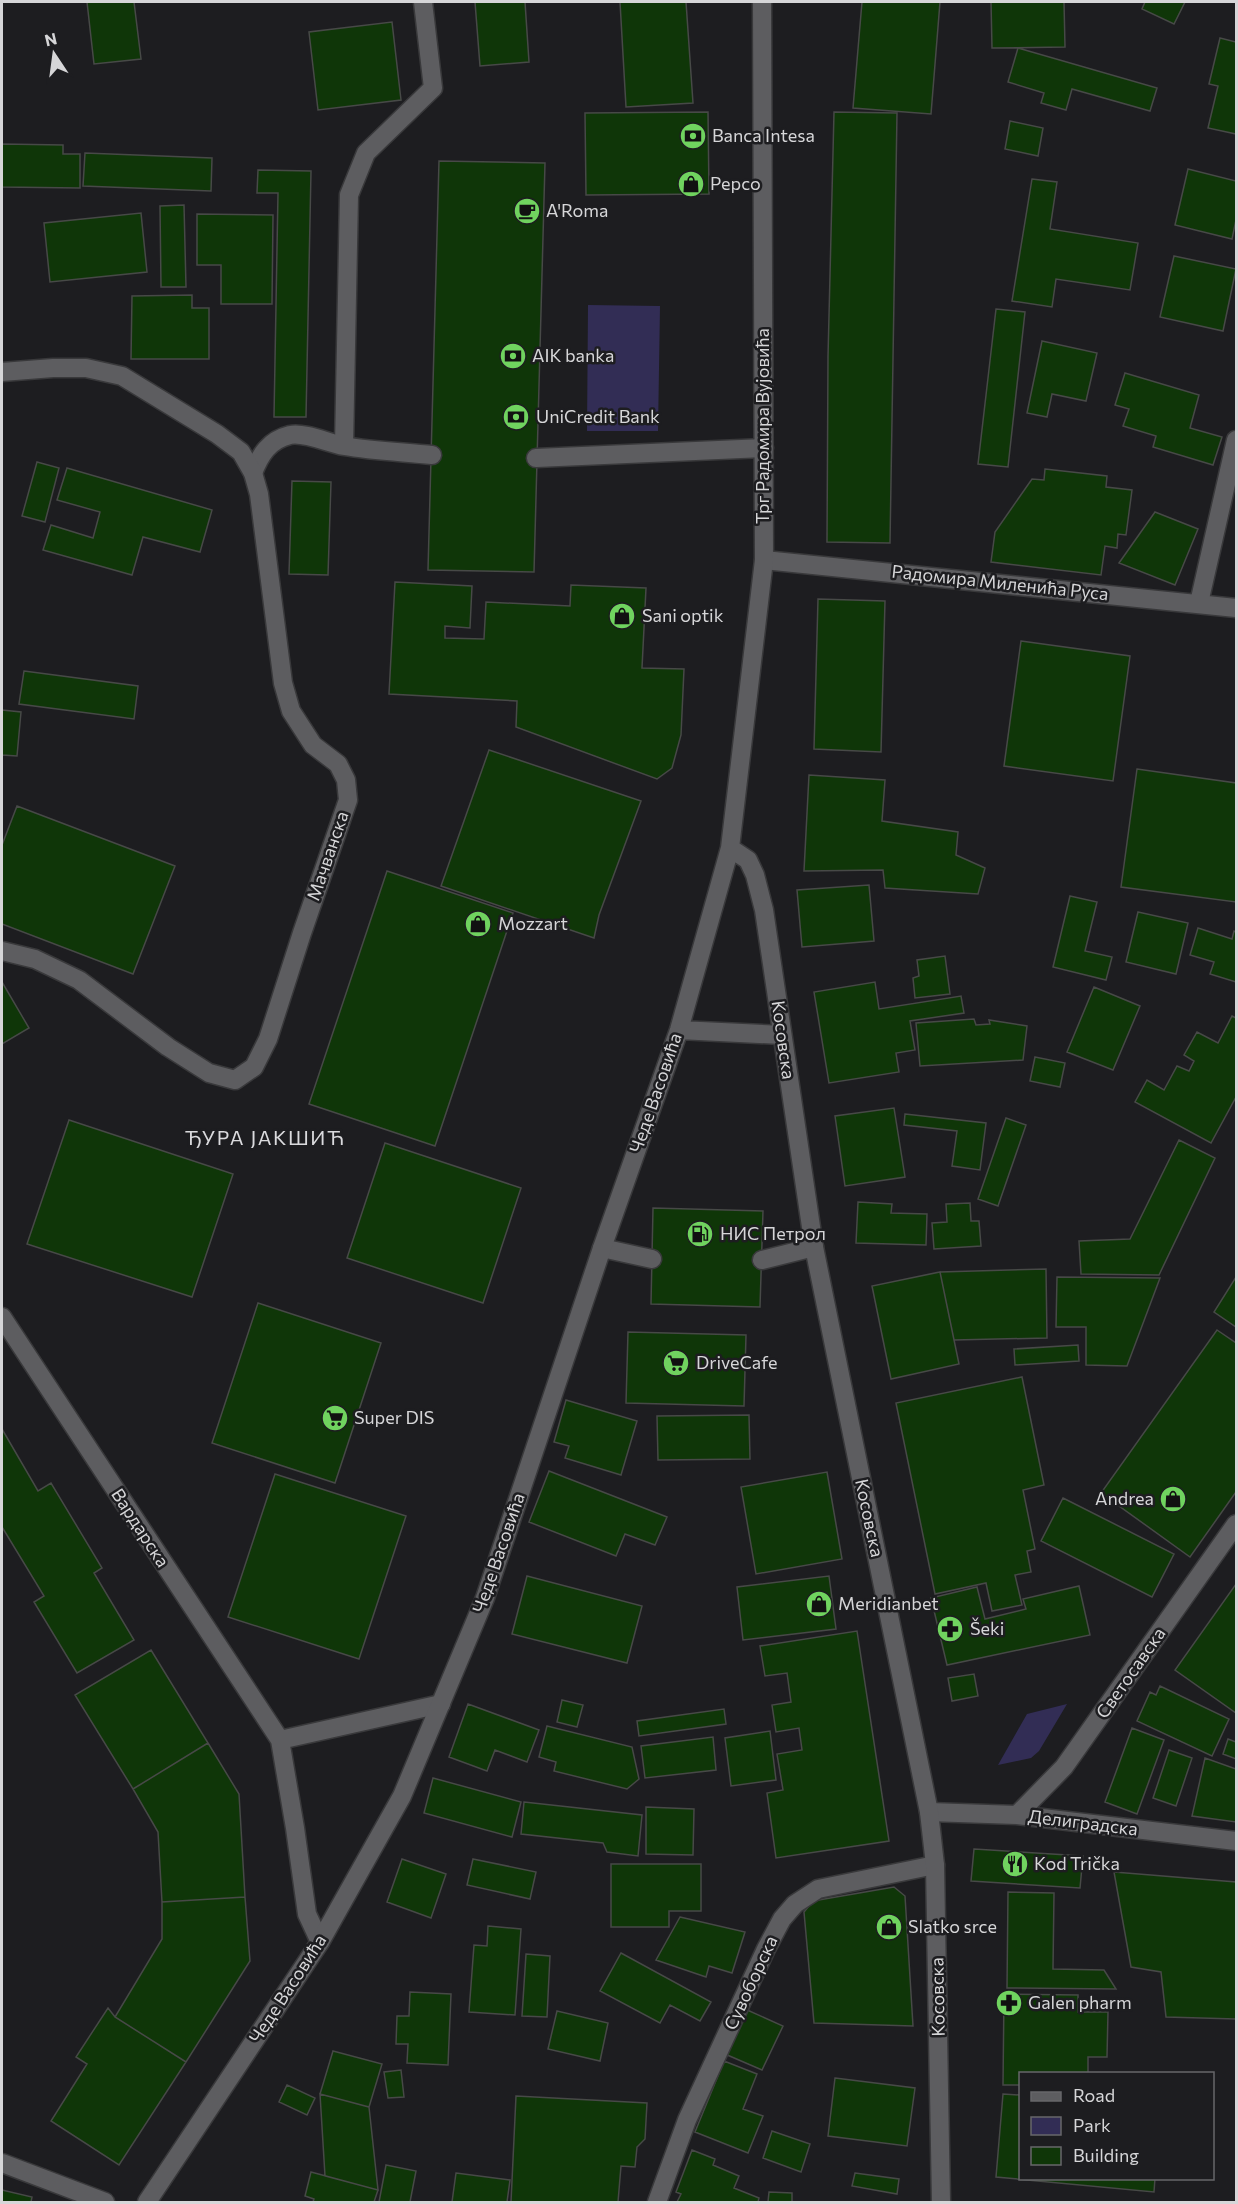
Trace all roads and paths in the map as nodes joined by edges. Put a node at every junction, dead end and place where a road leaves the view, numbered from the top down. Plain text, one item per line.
1 (423, 2) edge
2 (762, 2) edge
3 (2, 372) edge
4 (1236, 440) edge
5 (344, 446) junction
6 (764, 448) junction
7 (432, 455) dead end
8 (537, 458) dead end
9 (253, 473) junction
10 (764, 560) junction
11 (1199, 603) junction
12 (1236, 608) edge
13 (730, 848) junction
14 (2, 951) edge
15 (679, 1030) junction
16 (782, 1035) junction
17 (814, 1247) junction
18 (602, 1248) junction
19 (652, 1259) dead end
20 (762, 1260) dead end
21 (2, 1317) edge
22 (1236, 1524) edge
23 (441, 1704) junction
24 (280, 1740) junction
25 (929, 1812) junction
26 (1017, 1815) junction
27 (1236, 1841) edge
28 (935, 1865) junction
29 (320, 1942) junction
30 (2, 2163) edge
31 (105, 2202) edge
32 (147, 2202) edge
33 (657, 2202) edge
34 (941, 2202) edge

1 - 5 street
2 - 6 street, Трг Радомира Вујовића
3 - 9 street, Мачванска
4 - 11 street
5 - 7 street
5 - 9 street
6 - 8 street
6 - 10 street, Трг Радомира Вујовића
9 - 14 street, Мачванска
10 - 11 street, Радомира Миленића Руса
10 - 13 street, Трг Радомира Вујовића
11 - 12 street, Радомира Миленића Руса
13 - 15 street, Чеде Васовића
13 - 16 street, Косовска
15 - 16 street
15 - 18 street, Чеде Васовића
16 - 17 street, Косовска
17 - 20 street
17 - 25 street, Косовска
18 - 19 street
18 - 23 street, Чеде Васовића
21 - 24 street, Вардарска
22 - 26 street, Светосавска
23 - 24 street
23 - 29 street, Чеде Васовића
24 - 29 street, Вардарска
25 - 26 street, Делиградска
25 - 28 street, Косовска
26 - 27 street, Делиградска
28 - 33 street, Сувоборска
28 - 34 street, Косовска
29 - 32 street, Чеде Васовића
30 - 31 street

